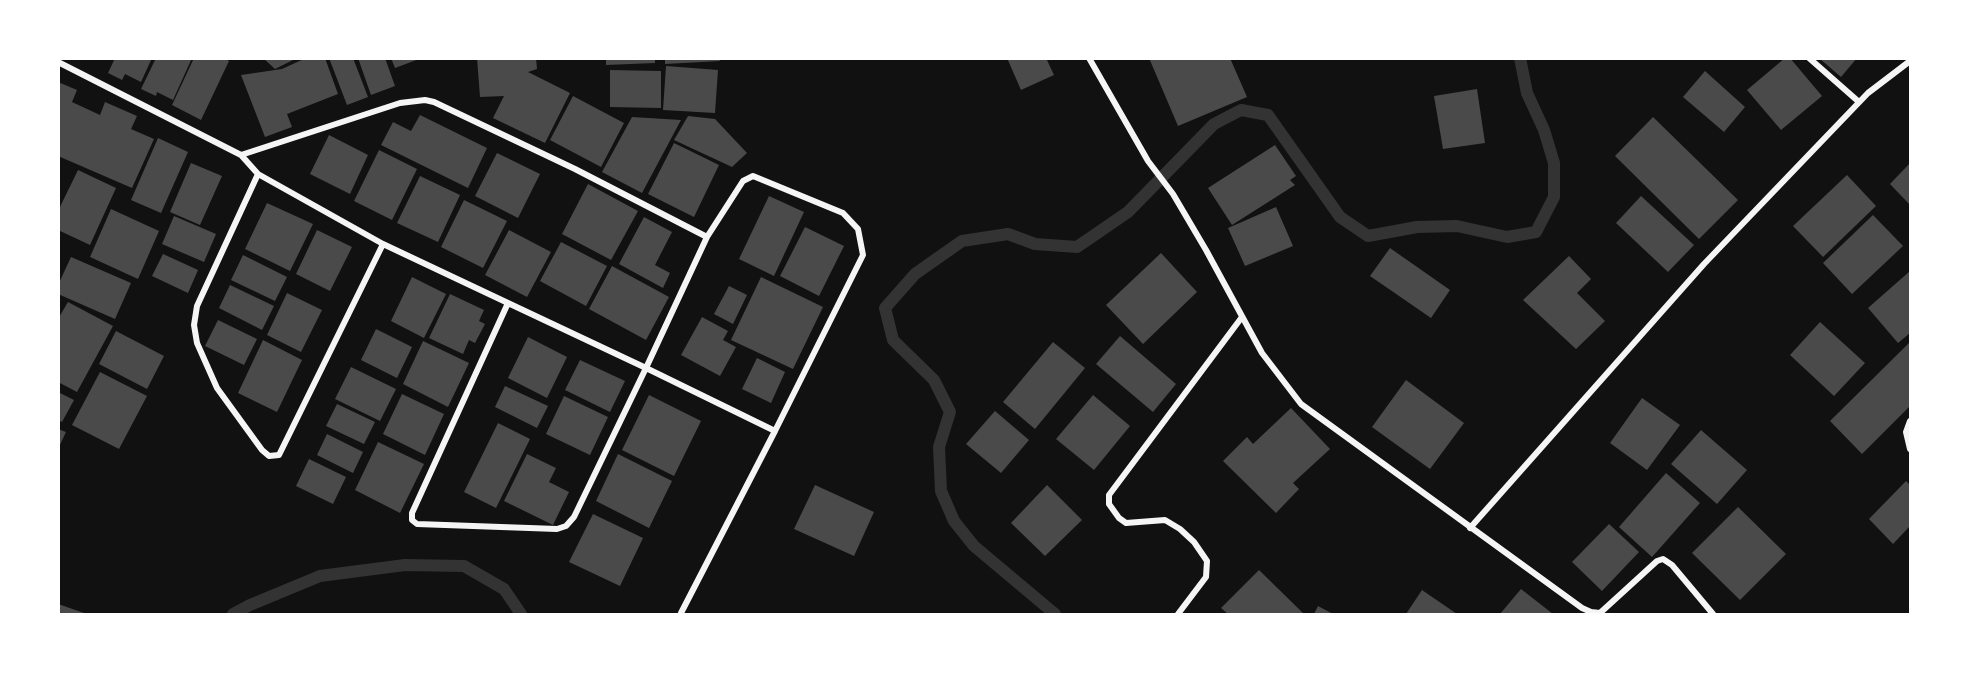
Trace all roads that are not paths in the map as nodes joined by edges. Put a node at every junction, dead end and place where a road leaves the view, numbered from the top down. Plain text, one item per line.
1 (1089, 58) edge
2 (1809, 58) edge
3 (1911, 61) edge
4 (58, 62) edge
5 (1859, 102) junction
6 (241, 155) junction
7 (258, 174) junction
8 (707, 237) junction
9 (383, 244) junction
10 (508, 303) junction
11 (1242, 317) junction
12 (646, 368) junction
13 (1911, 421) edge
14 (775, 431) junction
15 (1911, 449) edge
16 (1470, 528) junction
17 (681, 613) dead end
18 (1178, 615) edge
19 (1713, 615) edge

1 - 11 street
2 - 5 street
3 - 5 street
4 - 6 street
5 - 16 street
6 - 7 street
6 - 8 street
7 - 9 street
7 - 9 street
8 - 12 street
8 - 14 street
9 - 10 street
10 - 12 street
10 - 12 street
11 - 16 street
11 - 18 street
12 - 14 street
13 - 15 street
14 - 17 street
16 - 19 street

